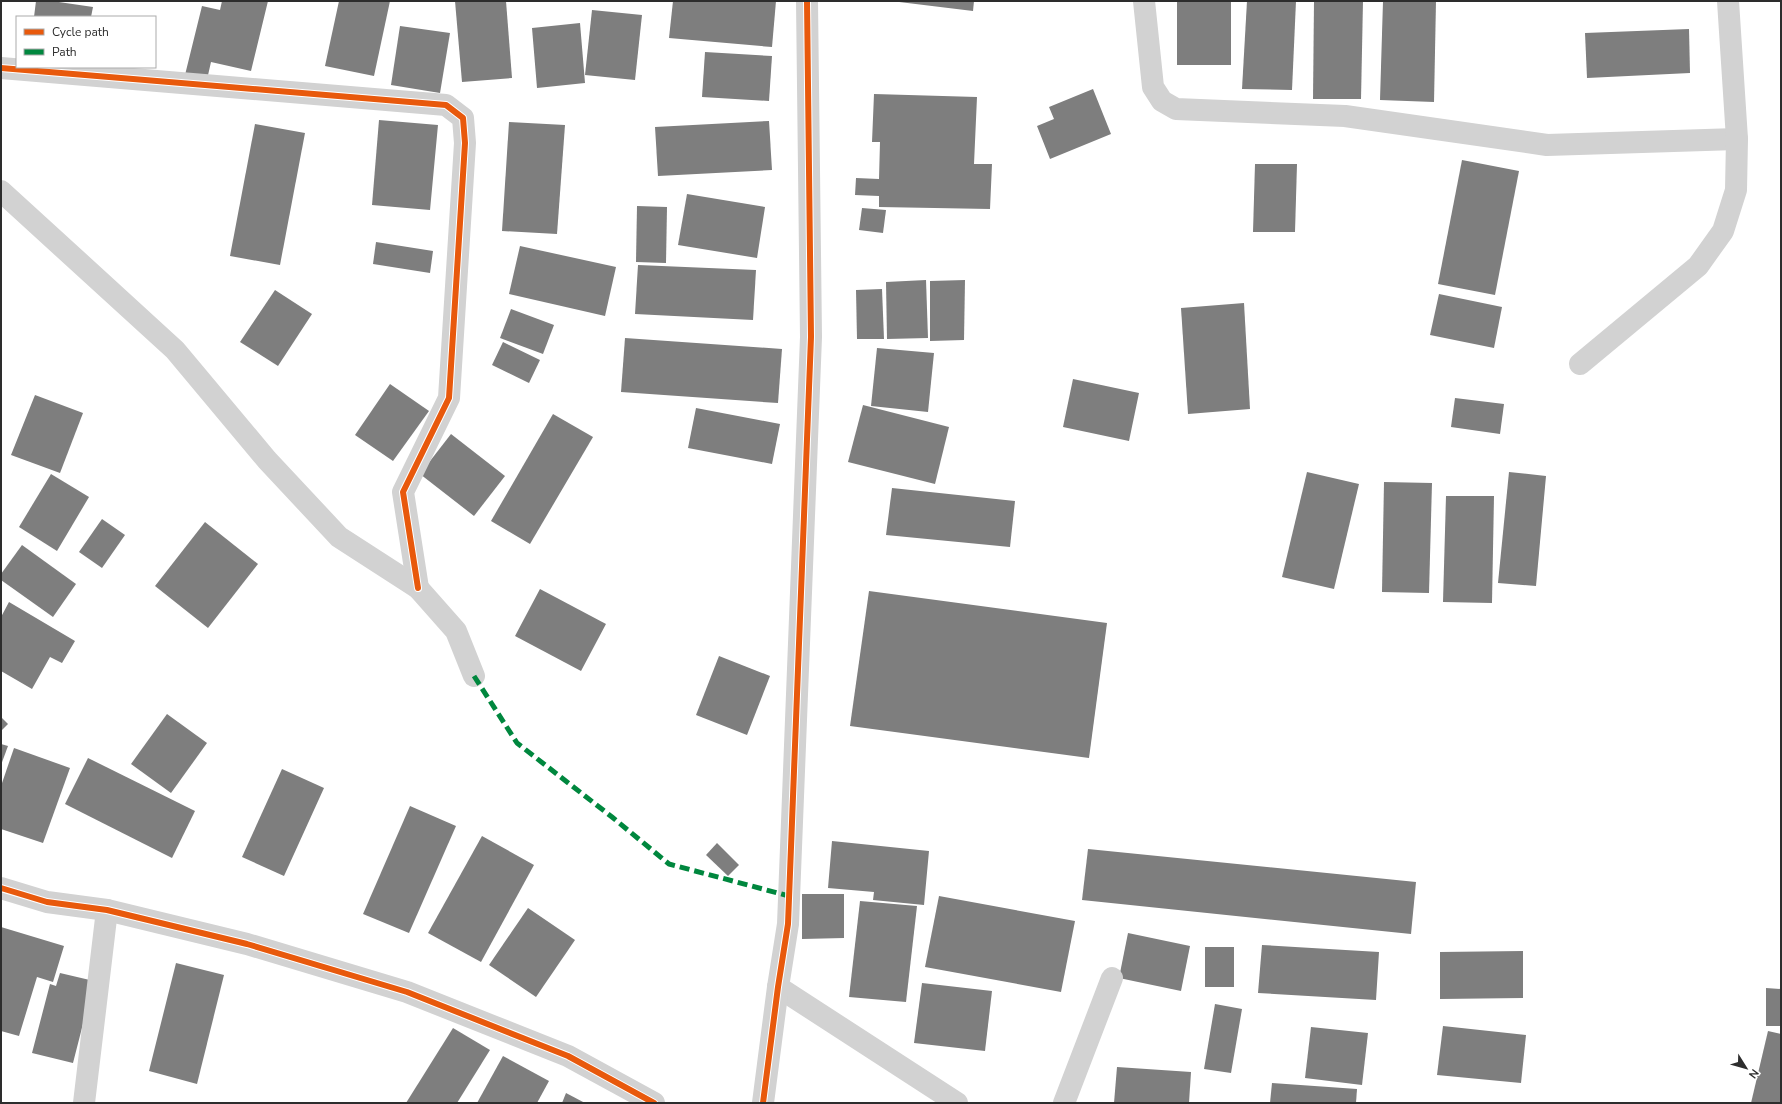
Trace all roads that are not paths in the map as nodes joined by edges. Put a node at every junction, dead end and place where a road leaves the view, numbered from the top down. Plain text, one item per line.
1 (807, 1) edge
2 (1144, 1) edge
3 (1728, 1) edge
4 (1, 68) edge
5 (1737, 139) junction
6 (1, 191) edge
7 (1580, 364) dead end
8 (418, 588) junction
9 (474, 676) dead end
10 (1, 888) edge
11 (107, 910) junction
12 (1112, 978) dead end
13 (778, 987) junction
14 (84, 1103) edge
15 (654, 1103) edge
16 (763, 1103) edge
17 (957, 1103) edge
18 (1064, 1103) edge

1 - 13 street
2 - 5 street
3 - 5 street
4 - 8 street
5 - 7 street
6 - 8 street
8 - 9 street
10 - 11 street
11 - 14 street
11 - 15 street
12 - 18 street
13 - 16 street
13 - 17 street

